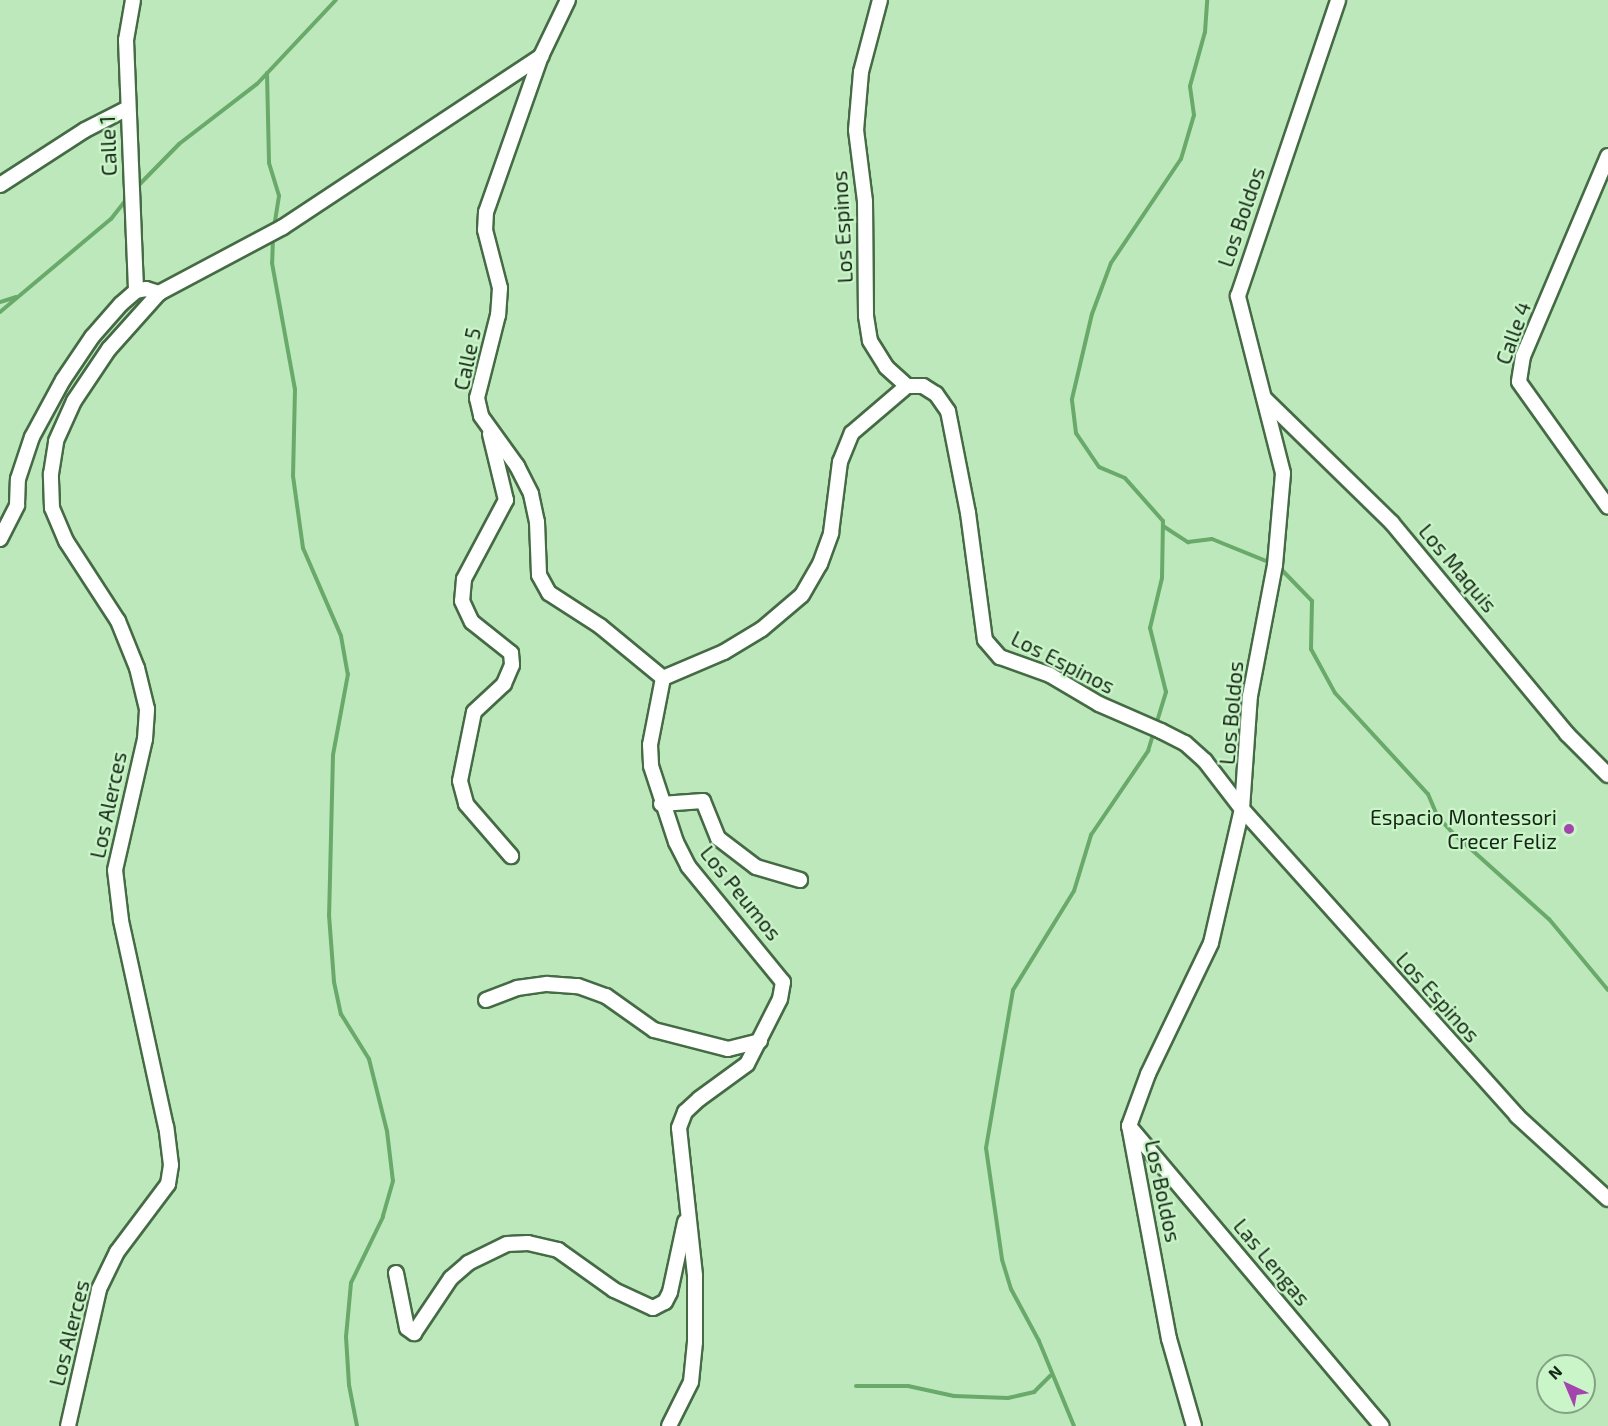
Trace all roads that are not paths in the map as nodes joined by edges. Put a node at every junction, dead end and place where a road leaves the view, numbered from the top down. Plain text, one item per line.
1 (133, 0) edge
2 (568, 0) edge
3 (880, 0) edge
4 (1338, 0) edge
5 (541, 56) junction
6 (128, 108) junction
7 (1608, 156) edge
8 (0, 185) edge
9 (136, 291) junction
10 (159, 293) junction
11 (907, 386) junction
12 (1265, 399) junction
13 (490, 432) junction
14 (1608, 507) edge
15 (0, 539) edge
16 (663, 678) junction
17 (1608, 775) edge
18 (661, 804) junction
19 (1242, 809) junction
20 (511, 856) dead end
21 (800, 880) dead end
22 (486, 1000) dead end
23 (760, 1041) junction
24 (1129, 1126) junction
25 (1608, 1199) edge
26 (688, 1208) junction
27 (396, 1273) dead end
28 (68, 1426) edge
29 (669, 1426) edge
30 (1194, 1426) edge
31 (1382, 1426) edge

1 - 6 street, Calle 1
2 - 5 street, Calle 5
3 - 11 street, Los Espinos
4 - 12 street, Los Boldos
5 - 10 street
5 - 13 street, Calle 5
6 - 8 street
6 - 9 street, Calle 1
7 - 14 street, Calle 4
9 - 10 street
9 - 15 street
10 - 28 street, Los Alerces
11 - 16 street
11 - 19 street, Los Espinos
12 - 17 street, Los Maquis
12 - 19 street, Los Boldos
13 - 16 street, Calle 5
13 - 20 street
16 - 18 street, Los Peumos
18 - 21 street
18 - 23 street, Los Peumos
19 - 24 street, Los Boldos
19 - 25 street, Los Espinos
22 - 23 street
23 - 26 street, Los Peumos
24 - 30 street, Los Boldos
24 - 31 street, Las Lengas
26 - 27 street
26 - 29 street, Los Peumos

